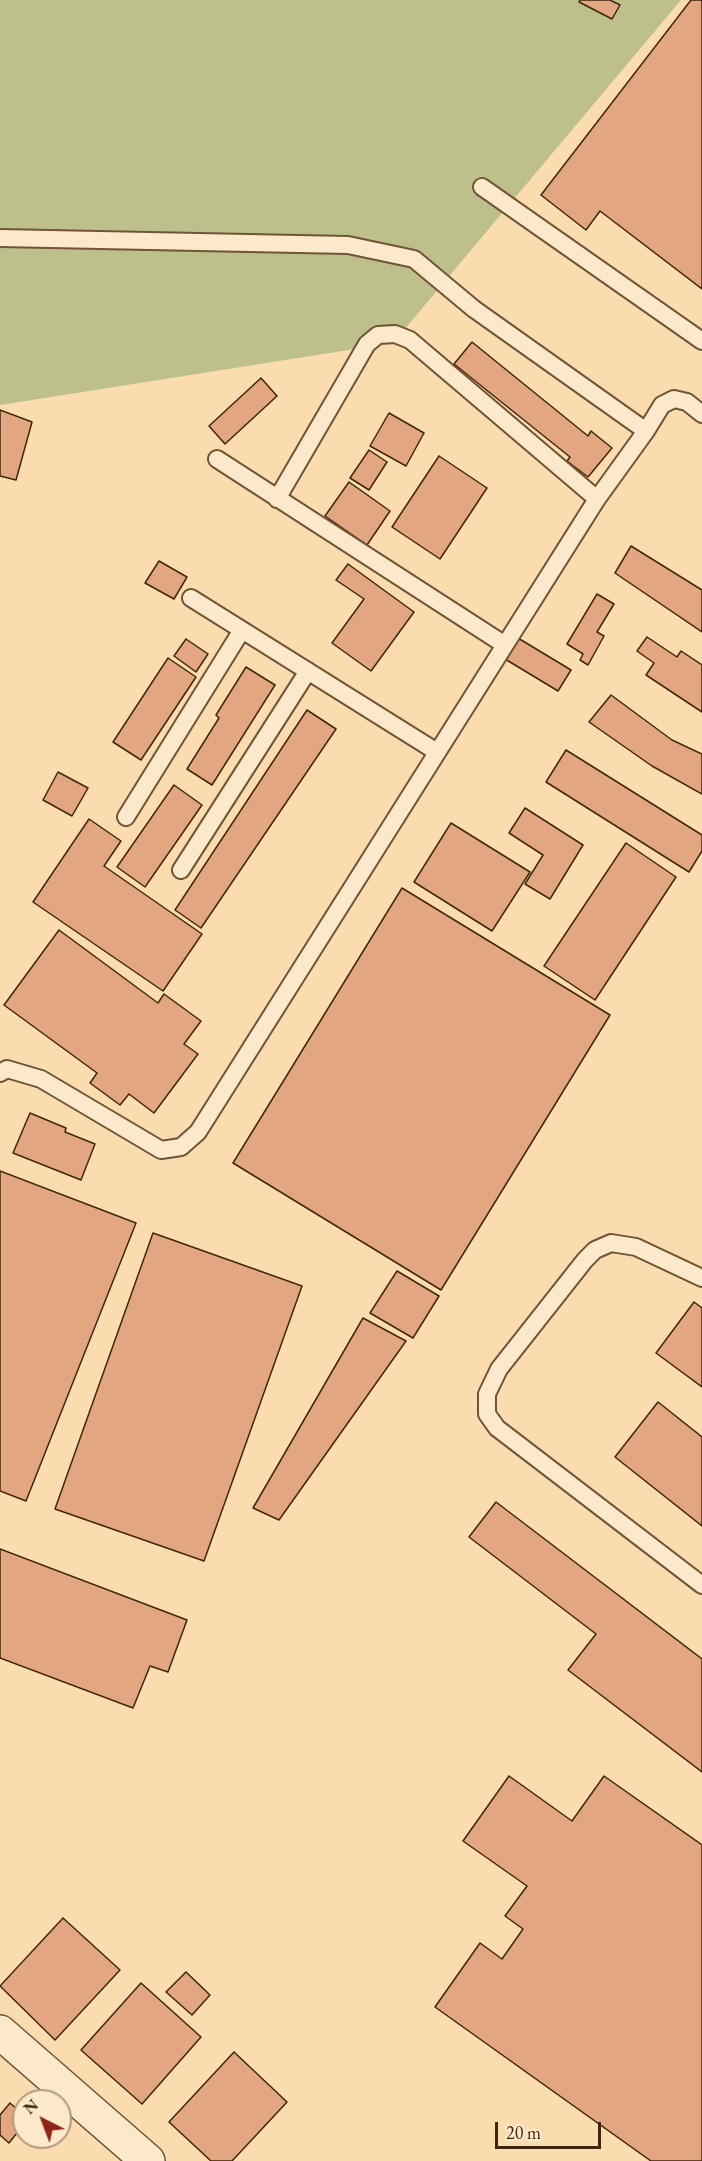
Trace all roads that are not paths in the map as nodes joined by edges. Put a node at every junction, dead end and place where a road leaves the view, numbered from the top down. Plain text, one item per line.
1 (483, 187) dead end
2 (0, 238) edge
3 (702, 341) edge
4 (702, 414) edge
5 (646, 431) junction
6 (217, 459) dead end
7 (277, 499) junction
8 (597, 499) junction
9 (191, 598) dead end
10 (242, 630) junction
11 (505, 645) junction
12 (308, 671) junction
13 (437, 752) junction
14 (126, 817) dead end
15 (181, 870) dead end
16 (0, 1073) edge
17 (702, 1278) edge
18 (702, 1585) edge
19 (0, 2032) edge
20 (148, 2161) edge

1 - 3 lane
2 - 5 lane
4 - 5 lane
5 - 8 lane
6 - 7 lane
7 - 8 lane
7 - 11 lane
8 - 11 lane
9 - 10 lane
10 - 12 lane
10 - 14 lane
11 - 13 lane
12 - 13 lane
12 - 15 lane
13 - 16 lane
17 - 18 lane
19 - 20 street

